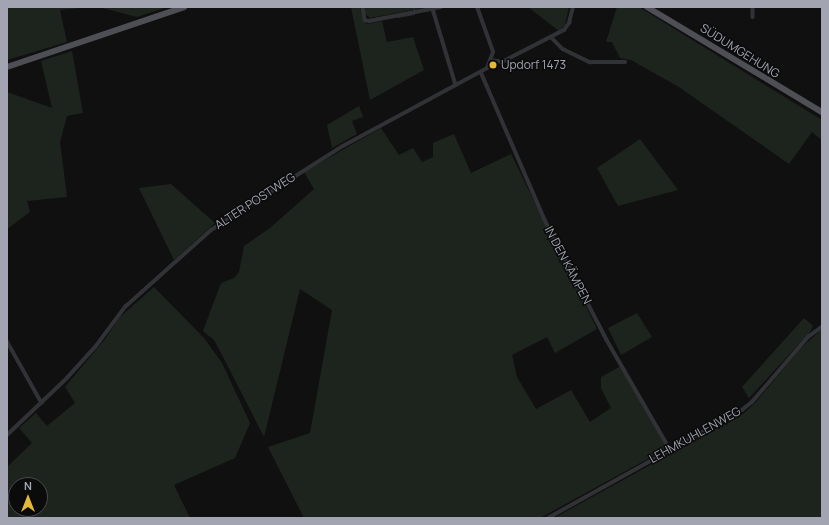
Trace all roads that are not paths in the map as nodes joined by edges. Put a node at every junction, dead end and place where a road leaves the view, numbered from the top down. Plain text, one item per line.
1 (184, 7) edge
2 (363, 7) edge
3 (441, 7) edge
4 (477, 7) edge
5 (573, 7) edge
6 (648, 7) edge
7 (753, 7) edge
8 (433, 9) junction
9 (753, 17) dead end
10 (551, 37) junction
11 (492, 60) junction
12 (625, 62) dead end
13 (7, 68) edge
14 (481, 72) junction
15 (456, 85) junction
16 (822, 112) edge
17 (822, 327) edge
18 (7, 341) edge
19 (42, 403) junction
20 (7, 435) edge
21 (670, 449) junction
22 (548, 518) edge

1 - 13 main road
2 - 8 street
3 - 8 street
4 - 11 street
5 - 10 street
6 - 16 main road, SÜDUMGEHUNG
7 - 9 street
8 - 15 street
10 - 11 street
10 - 12 street
11 - 14 street, ALTER POSTWEG
14 - 15 street, ALTER POSTWEG
14 - 21 street, IN DEN KÄMPEN
15 - 19 street, ALTER POSTWEG
17 - 21 street, LEHMKUHLENWEG
18 - 19 street
19 - 20 street, ALTER POSTWEG
21 - 22 street, LEHMKUHLENWEG

